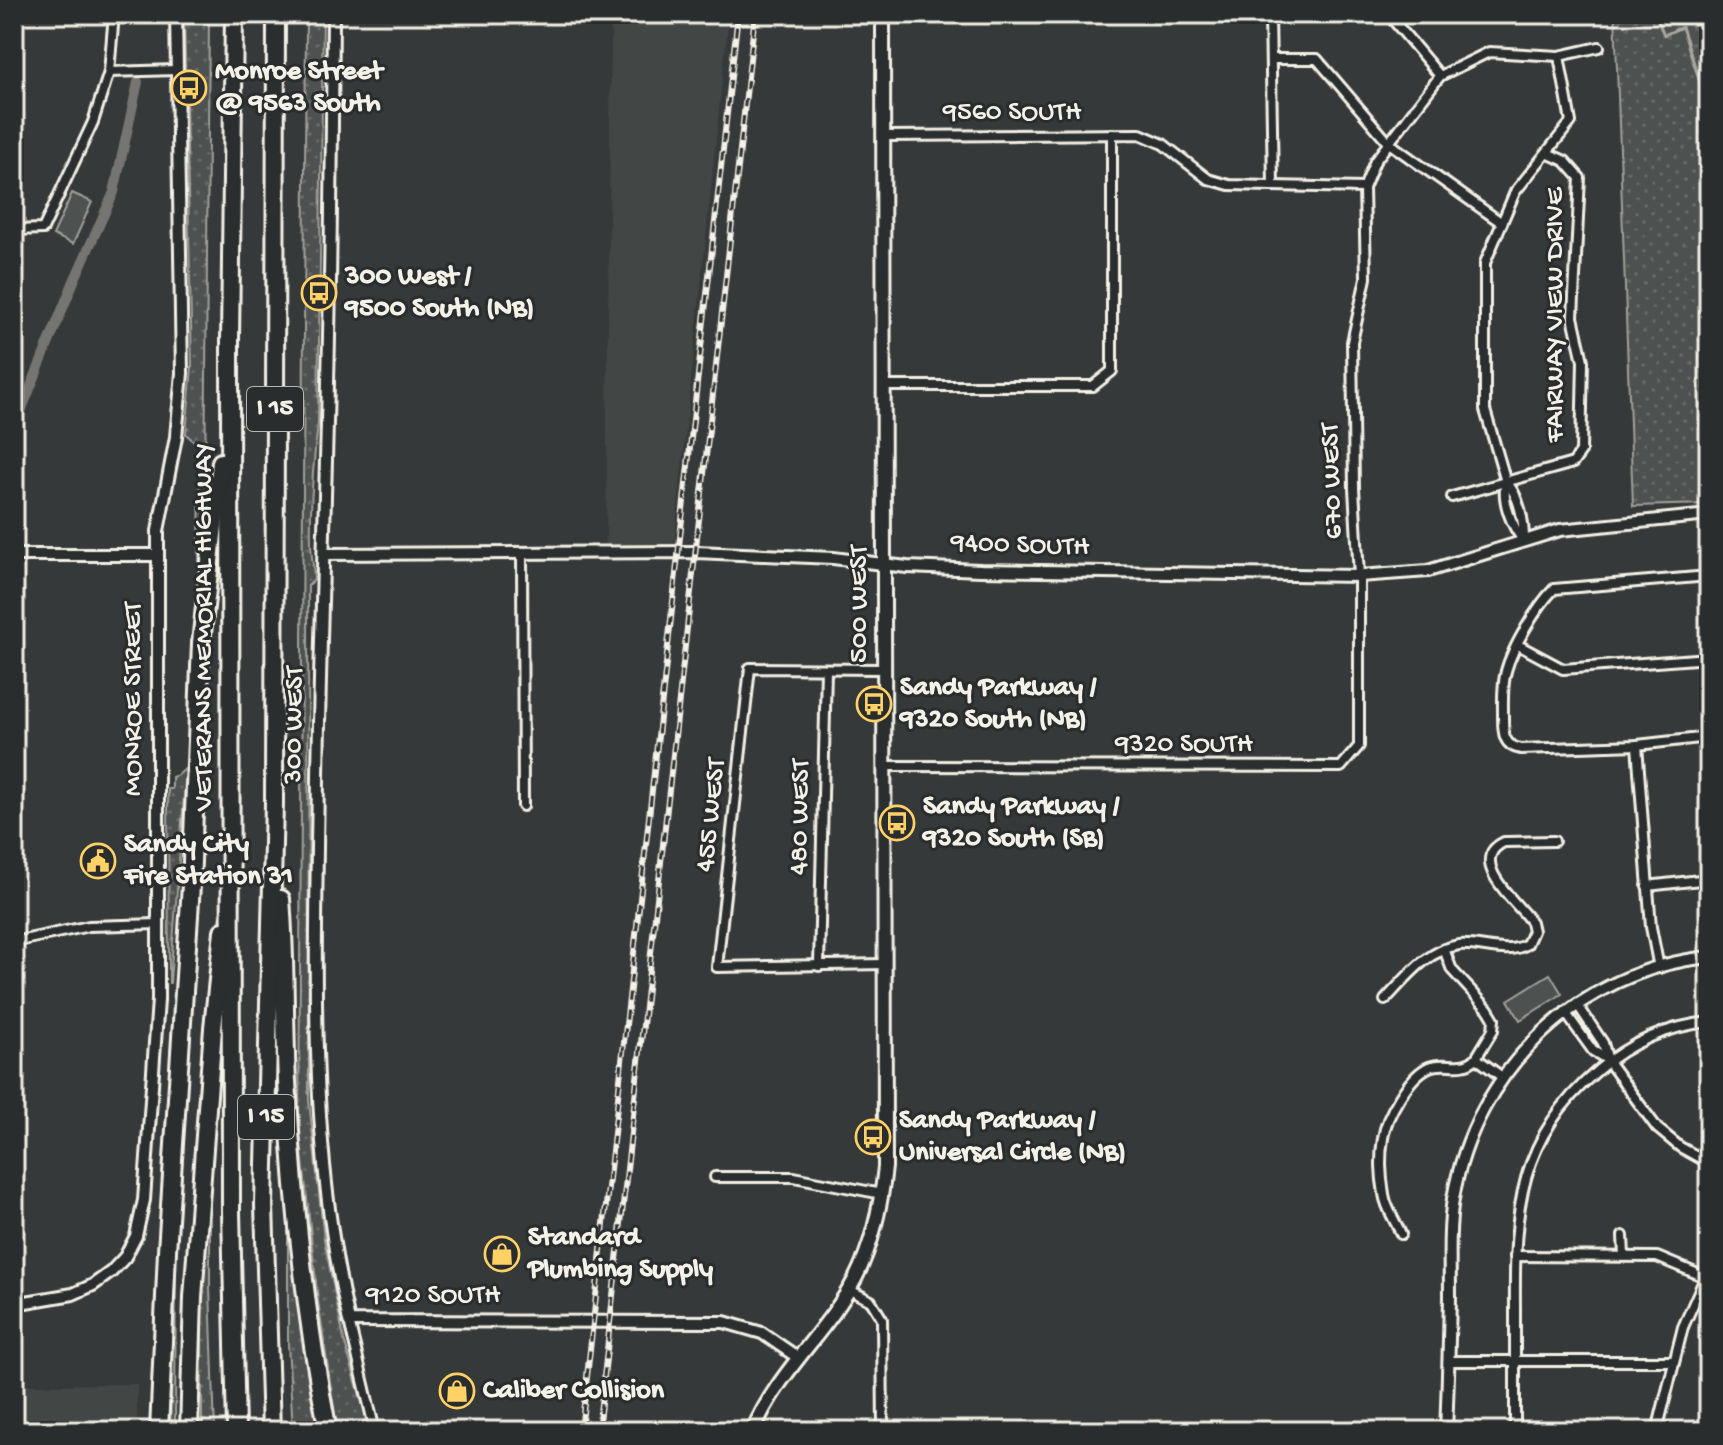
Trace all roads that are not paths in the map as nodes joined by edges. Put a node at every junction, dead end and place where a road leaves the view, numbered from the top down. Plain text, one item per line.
1 (114, 14) edge
2 (176, 14) edge
3 (234, 14) edge
4 (276, 14) edge
5 (333, 14) edge
6 (883, 14) edge
7 (1270, 14) edge
8 (1388, 14) edge
9 (1599, 47) dead end
10 (1559, 56) junction
11 (1271, 59) junction
12 (176, 70) junction
13 (109, 72) junction
14 (1440, 76) junction
15 (1112, 134) junction
16 (884, 136) junction
17 (1389, 143) junction
18 (1547, 153) junction
19 (1273, 186) junction
20 (1364, 188) junction
21 (1502, 223) junction
22 (14, 230) edge
23 (230, 341) junction
24 (885, 386) junction
25 (1506, 482) junction
26 (1452, 497) dead end
27 (1709, 515) edge
28 (1524, 541) junction
29 (522, 553) junction
30 (324, 554) junction
31 (14, 555) edge
32 (158, 555) junction
33 (884, 564) junction
34 (1359, 576) junction
35 (1709, 576) edge
36 (1518, 645) junction
37 (1709, 658) edge
38 (826, 669) junction
39 (883, 669) junction
40 (1709, 737) edge
41 (1637, 745) junction
42 (884, 766) junction
43 (1341, 767) joint
44 (274, 803) junction
45 (523, 806) dead end
46 (1554, 841) dead end
47 (232, 842) junction
48 (1709, 879) edge
49 (1647, 886) junction
50 (159, 924) junction
51 (14, 942) edge
52 (1444, 949) junction
53 (1709, 957) edge
54 (885, 964) junction
55 (819, 966) junction
56 (1659, 968) junction
57 (1385, 1000) dead end
58 (1577, 1004) junction
59 (1565, 1012) junction
60 (1709, 1022) edge
61 (1476, 1058) junction
62 (1608, 1061) junction
63 (1502, 1077) junction
64 (1709, 1163) edge
65 (715, 1177) dead end
66 (882, 1194) junction
67 (1401, 1234) dead end
68 (1623, 1236) dead end
69 (1515, 1256) junction
70 (1624, 1256) junction
71 (1707, 1273) edge
72 (848, 1289) junction
73 (14, 1304) edge
74 (349, 1321) junction
75 (797, 1357) junction
76 (1449, 1361) junction
77 (1515, 1361) junction
78 (1674, 1361) junction
79 (159, 1431) edge
80 (189, 1431) edge
81 (236, 1431) edge
82 (271, 1431) edge
83 (328, 1431) edge
84 (375, 1431) edge
85 (753, 1431) edge
86 (883, 1431) edge
87 (1446, 1431) edge
88 (1515, 1431) edge
89 (1657, 1431) edge

1 - 13 street
2 - 12 street, MONROE STREET
3 - 23 highway, VETERANS MEMORIAL HIGHWAY / I 15
4 - 44 highway, I 15
5 - 30 street, 300 WEST
6 - 16 main road, 500 WEST
7 - 11 street
8 - 14 street
9 - 10 street
10 - 14 street
10 - 18 street
11 - 17 street
11 - 19 street
12 - 13 street
12 - 32 street, MONROE STREET
13 - 22 street
14 - 17 street
15 - 16 street, 9560 SOUTH
15 - 19 street, 9560 SOUTH
15 - 24 street
16 - 24 main road, 500 WEST
17 - 20 street
17 - 21 street
18 - 21 street
18 - 25 street, FAIRWAY VIEW DRIVE
19 - 20 street
20 - 34 street, 670 WEST
21 - 25 street
23 - 47 highway, VETERANS MEMORIAL HIGHWAY / I 15
23 - 79 highway
24 - 33 main road, 500 WEST
25 - 26 street, FAIRWAY VIEW DRIVE
25 - 28 street
27 - 28 street, 9400 SOUTH
28 - 34 street, 9400 SOUTH
29 - 30 street, 9400 SOUTH
29 - 33 street, 9400 SOUTH
29 - 45 street
30 - 74 street, 300 WEST
31 - 32 street
32 - 50 street, MONROE STREET
33 - 34 street, 9400 SOUTH
33 - 39 main road, 500 WEST
34 - 43 street, 670 WEST
35 - 36 street
36 - 37 street
36 - 41 street
38 - 39 street
38 - 55 street, 480 WEST
38 - 55 street, 455 WEST
39 - 42 main road, 500 WEST
40 - 41 street
41 - 49 street
42 - 43 street, 9320 SOUTH
42 - 54 main road, 500 WEST
44 - 82 highway, I 15
44 - 83 highway
46 - 52 street
47 - 80 highway
47 - 81 highway, VETERANS MEMORIAL HIGHWAY / I 15
48 - 49 street
49 - 56 street
50 - 51 street
50 - 73 street, MONROE STREET
52 - 57 street
52 - 61 street
53 - 56 street
54 - 55 street
54 - 66 main road, 500 WEST
56 - 58 street
58 - 59 street
58 - 62 street
59 - 62 street
59 - 63 street
60 - 62 street
61 - 63 street
61 - 67 street
62 - 64 street
62 - 69 street
63 - 76 street
65 - 66 street
66 - 72 main road, 500 WEST
68 - 70 street
69 - 70 street
69 - 77 street
70 - 71 street
71 - 78 street
72 - 75 main road, 500 WEST
72 - 86 street
74 - 75 street, 9120 SOUTH
74 - 84 street, 300 WEST
75 - 85 main road, 500 WEST
76 - 77 street
76 - 87 street
77 - 78 street
77 - 88 street
78 - 89 street

